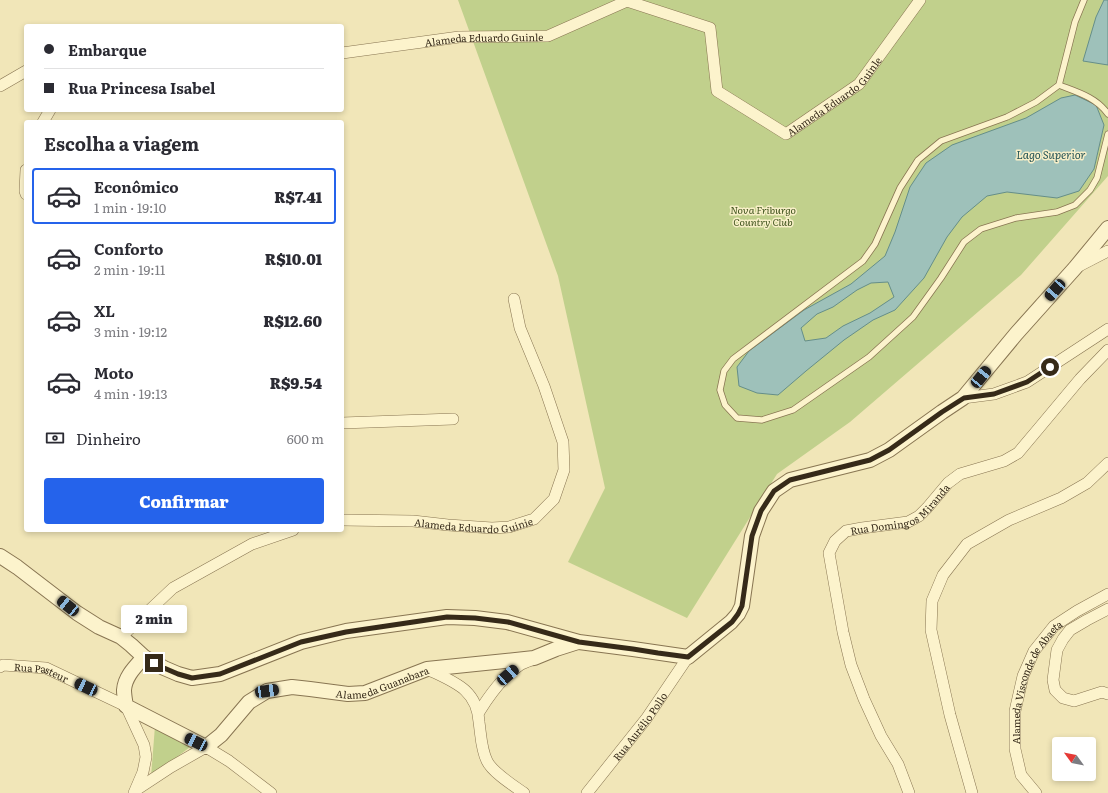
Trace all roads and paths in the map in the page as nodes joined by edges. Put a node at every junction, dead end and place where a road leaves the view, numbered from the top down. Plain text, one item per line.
1 (920, 0) edge
2 (1084, 0) edge
3 (344, 53) edge
4 (24, 72) edge
5 (1059, 84) junction
6 (0, 86) edge
7 (1108, 114) edge
8 (1108, 134) edge
9 (1108, 228) edge
10 (1108, 251) edge
11 (1075, 268) junction
12 (514, 299) dead end
13 (1108, 329) edge
14 (1108, 350) edge
15 (964, 398) junction
16 (453, 419) dead end
17 (344, 423) edge
18 (1108, 463) edge
19 (344, 520) edge
20 (287, 532) edge
21 (0, 556) edge
22 (1108, 594) edge
23 (1108, 609) edge
24 (121, 637) junction
25 (579, 642) junction
26 (144, 657) junction
27 (688, 657) junction
28 (534, 658) junction
29 (0, 667) edge
30 (427, 669) junction
31 (1108, 694) edge
32 (126, 706) junction
33 (479, 712) junction
34 (206, 747) junction
35 (135, 791) edge
36 (271, 793) edge
37 (524, 793) edge
38 (587, 793) edge
39 (909, 793) edge
40 (972, 793) edge
41 (1036, 793) edge

1 - 3 street, Alameda Eduardo Guinle
2 - 5 lane
4 - 6 street
5 - 7 lane
5 - 8 lane
9 - 11 street
10 - 11 street
11 - 15 street
12 - 19 street, Alameda Eduardo Guinie
13 - 15 street
14 - 39 street, Rua Domingos Miranda
15 - 27 street
16 - 17 street
18 - 40 street
20 - 24 street
21 - 24 street
22 - 41 street, Alameda Visconde de Abaeta
23 - 31 street
24 - 26 street
25 - 26 street
25 - 27 street
25 - 28 street, Alameda Guanabara
26 - 32 street
27 - 38 street, Rua Aurélio Pollo
28 - 30 street, Alameda Guanabara
28 - 33 street
29 - 32 street, Rua Pasteur
30 - 33 street
30 - 34 street, Alameda Guanabara
32 - 34 street
32 - 35 street
33 - 37 street
34 - 35 street
34 - 36 street

